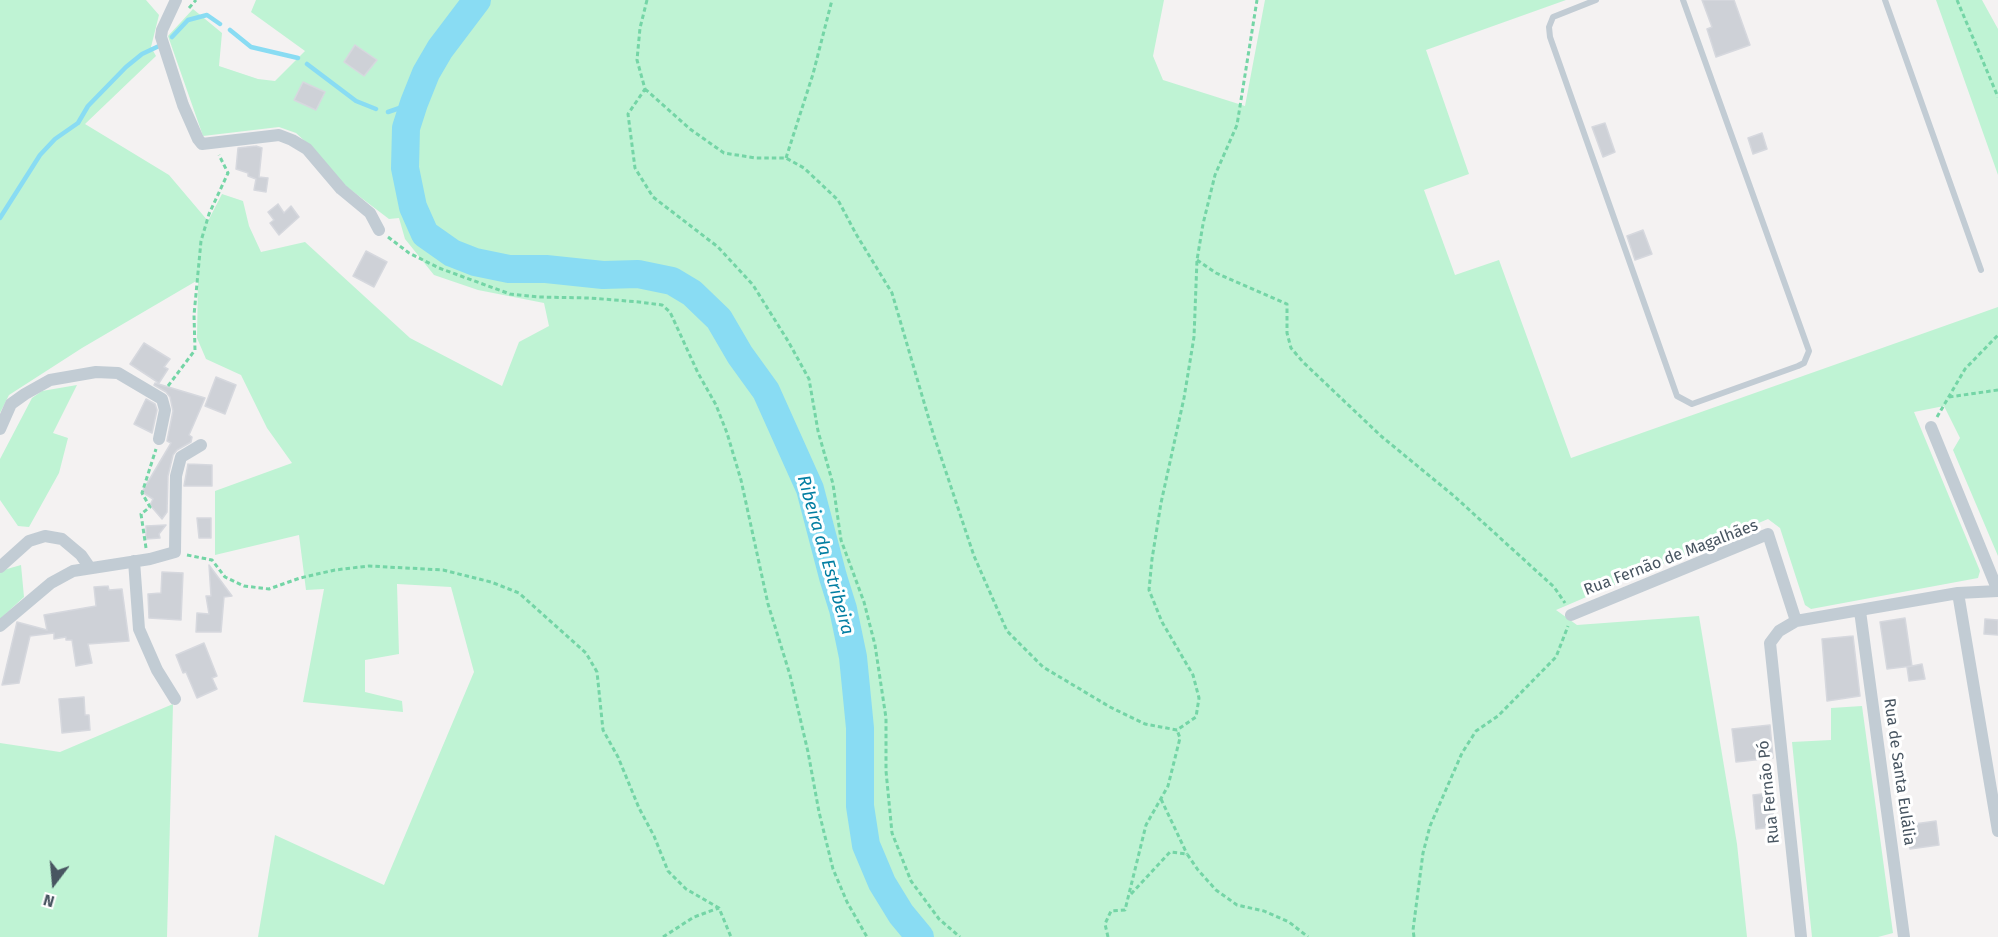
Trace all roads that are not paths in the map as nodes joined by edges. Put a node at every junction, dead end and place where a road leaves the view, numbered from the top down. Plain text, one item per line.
1 (176, 0) edge
2 (1596, 0) edge
3 (1683, 0) edge
4 (1885, 0) edge
5 (380, 230) road end
6 (1981, 270) dead end
7 (1931, 427) road end
8 (0, 429) edge
9 (159, 439) road end
10 (201, 445) dead end
11 (134, 561) junction
12 (0, 567) edge
13 (90, 568) junction
14 (1998, 591) edge
15 (1958, 593) junction
16 (1860, 611) junction
17 (1571, 615) road end
18 (1796, 621) junction
19 (0, 626) edge
20 (175, 699) dead end
21 (1994, 785) edge
22 (1998, 831) edge
23 (1802, 937) edge
24 (1904, 937) edge

1 - 5 street
2 - 3 lane
4 - 6 lane
7 - 14 street
8 - 9 street
10 - 11 street
11 - 13 street
11 - 20 street
12 - 13 street
13 - 19 street
14 - 15 street
15 - 16 street
15 - 21 street
16 - 18 street
16 - 24 street, Rua de Santa Eulália
17 - 18 street, Rua Fernão de Magalhães
18 - 23 street, Rua Fernão Pó
21 - 22 street

